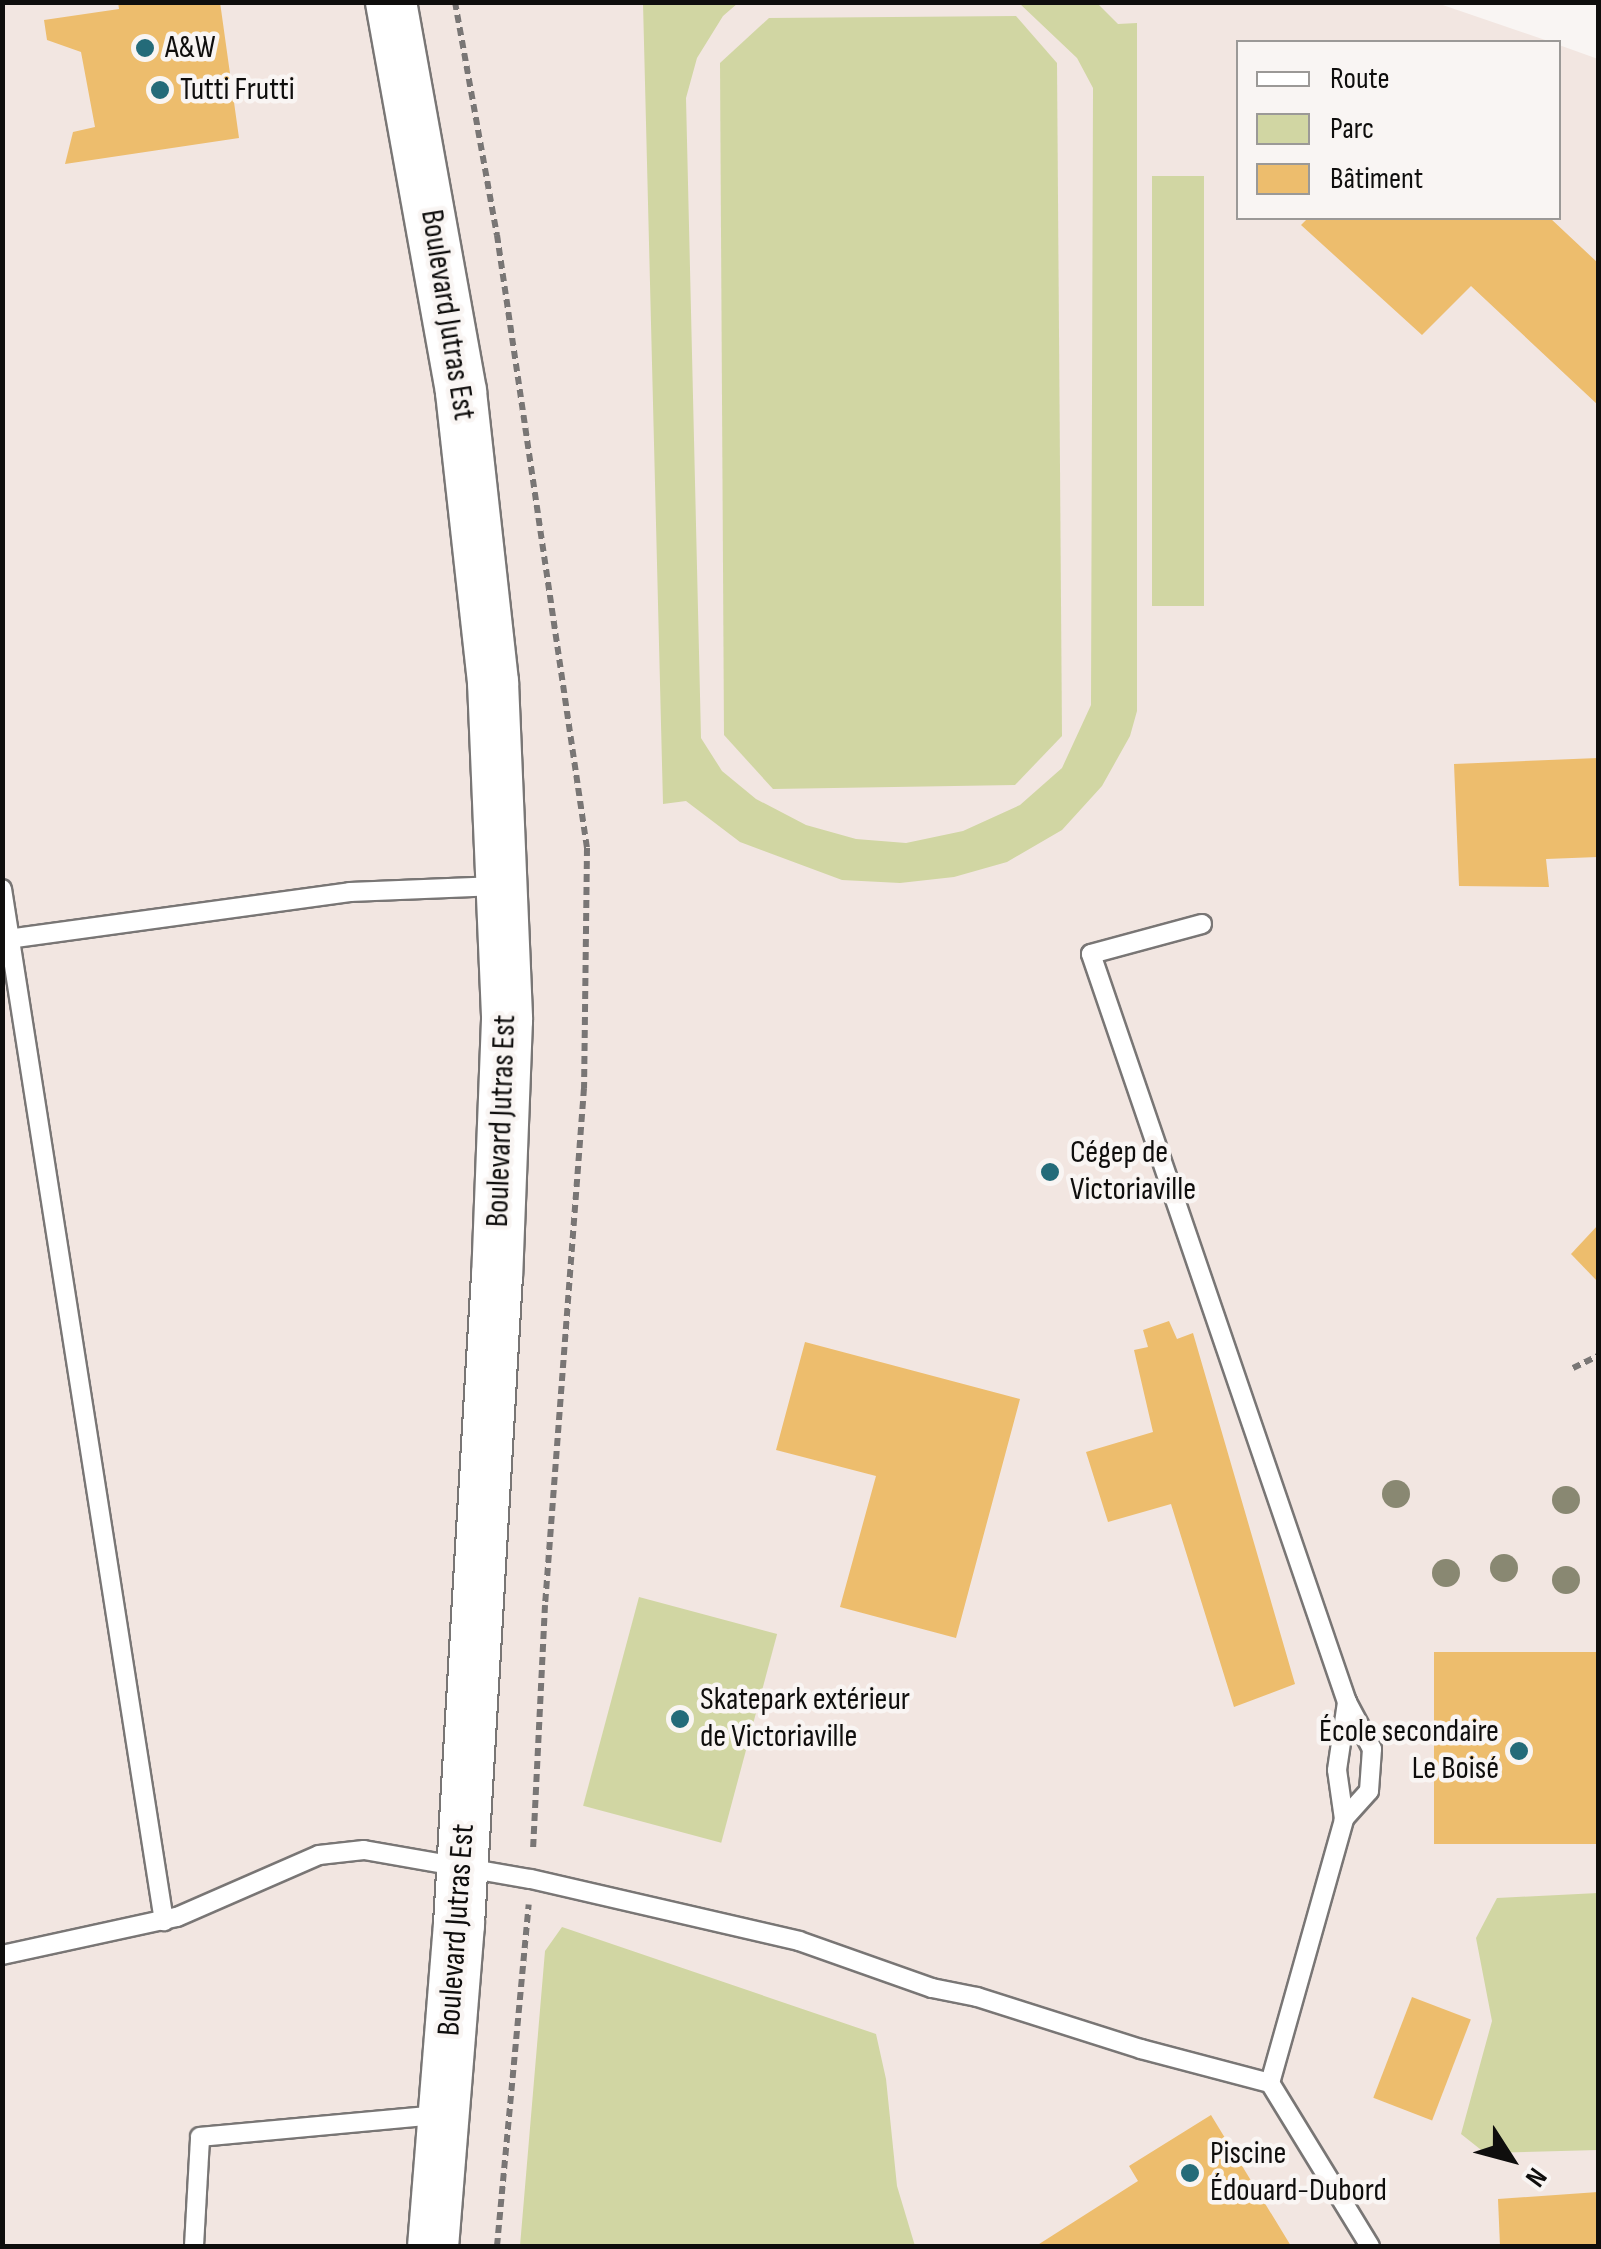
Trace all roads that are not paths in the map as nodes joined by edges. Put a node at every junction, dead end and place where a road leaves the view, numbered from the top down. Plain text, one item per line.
1 (391, 2) edge
2 (503, 885) junction
3 (2, 889) edge
4 (1202, 924) dead end
5 (8, 939) junction
6 (1347, 1702) junction
7 (1344, 1820) junction
8 (462, 1866) junction
9 (164, 1920) junction
10 (2, 1954) edge
11 (1270, 2083) junction
12 (444, 2114) junction
13 (194, 2246) edge
14 (434, 2246) edge
15 (1370, 2246) edge

1 - 2 main road, Boulevard Jutras Est
2 - 5 lane
2 - 8 main road, Boulevard Jutras Est
3 - 5 lane
4 - 6 lane
5 - 9 lane
6 - 7 lane
6 - 7 lane
7 - 11 lane
8 - 9 lane
8 - 11 lane
8 - 12 main road, Boulevard Jutras Est
9 - 10 lane
11 - 15 lane
12 - 13 lane
12 - 14 main road, Boulevard Jutras Est

